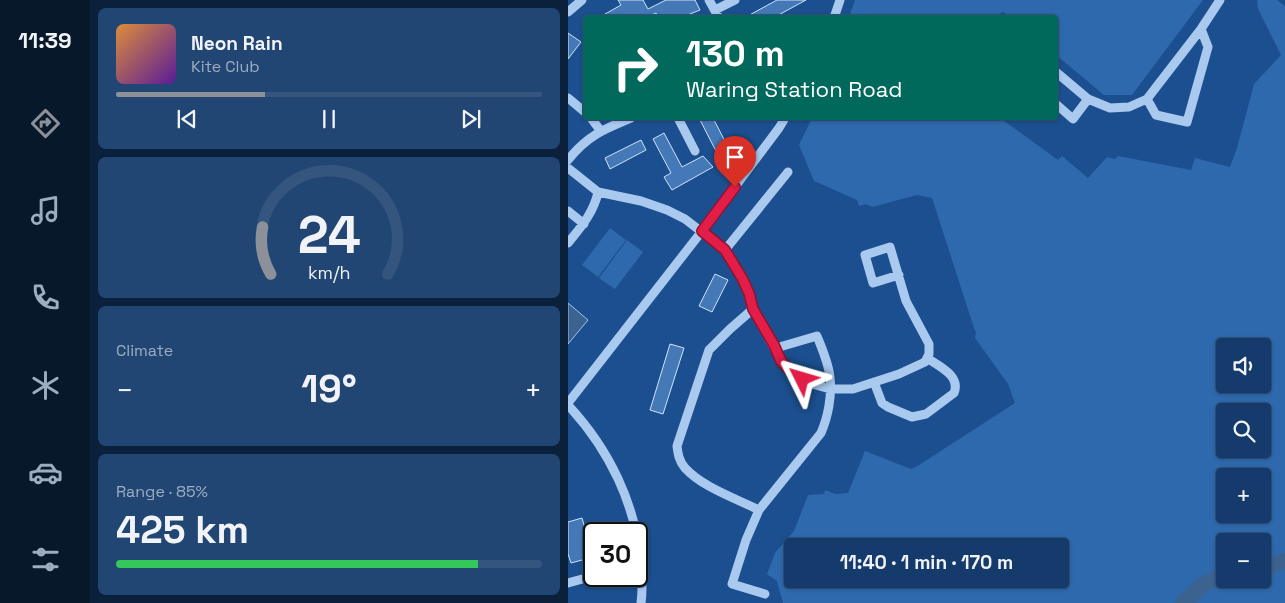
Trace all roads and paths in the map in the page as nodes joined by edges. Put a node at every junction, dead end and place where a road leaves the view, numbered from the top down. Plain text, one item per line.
1 (582, 0) edge
2 (709, 0) edge
3 (735, 0) edge
4 (840, 0) edge
5 (1220, 0) edge
6 (568, 12) edge
7 (717, 14) edge
8 (835, 15) edge
9 (1200, 29) junction
10 (1058, 74) edge
11 (568, 98) edge
12 (1088, 99) junction
13 (1147, 99) junction
14 (1058, 106) edge
15 (583, 110) edge
16 (592, 120) edge
17 (626, 120) edge
18 (679, 120) edge
19 (784, 120) edge
20 (600, 130) junction
21 (695, 151) dead end
22 (568, 160) edge
23 (568, 168) edge
24 (788, 172) dead end
25 (598, 192) junction
26 (568, 211) edge
27 (584, 224) junction
28 (702, 231) junction
29 (568, 243) edge
30 (725, 250) junction
31 (899, 275) junction
32 (753, 309) junction
33 (776, 348) junction
34 (927, 358) junction
35 (874, 382) junction
36 (830, 390) junction
37 (568, 404) edge
38 (760, 510) junction
39 (634, 522) edge
40 (583, 579) edge
41 (568, 583) edge
42 (642, 587) edge
43 (765, 594) dead end
44 (641, 603) edge

1 - 6 street
2 - 7 street
3 - 7 street
4 - 8 street
5 - 9 street
9 - 13 street
9 - 13 street
10 - 12 street
11 - 15 street
12 - 13 street
12 - 14 street
16 - 20 street
17 - 20 street
18 - 21 street
19 - 28 street
20 - 22 street
23 - 25 street
24 - 30 street
25 - 27 street
25 - 28 street
26 - 27 street
27 - 29 street
28 - 30 street
28 - 37 street
30 - 32 street
31 - 31 street
31 - 34 street
32 - 33 street
32 - 38 street
33 - 36 street
33 - 36 street
34 - 35 street
34 - 35 street
35 - 36 street
36 - 38 street
37 - 39 street
38 - 43 street
40 - 41 street
42 - 44 street

